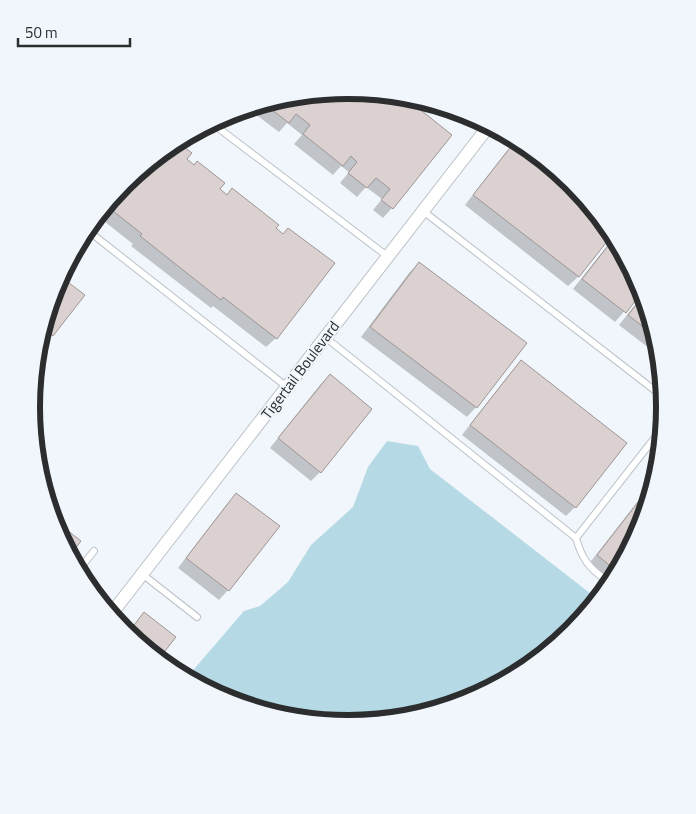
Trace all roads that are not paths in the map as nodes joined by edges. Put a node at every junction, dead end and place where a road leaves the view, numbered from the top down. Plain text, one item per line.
1 (218, 128) edge
2 (485, 131) edge
3 (424, 211) junction
4 (93, 235) edge
5 (387, 256) junction
6 (325, 337) junction
7 (287, 387) junction
8 (655, 391) edge
9 (654, 438) edge
10 (576, 538) junction
11 (94, 551) dead end
12 (84, 565) edge
13 (142, 574) junction
14 (604, 578) edge
15 (115, 609) edge
16 (197, 616) dead end

1 - 5 lane
2 - 3 street, Tigertail Boulevard
3 - 5 street, Tigertail Boulevard
3 - 8 lane
4 - 7 lane
5 - 6 street, Tigertail Boulevard
6 - 7 street, Tigertail Boulevard
6 - 10 lane
7 - 13 street, Tigertail Boulevard
9 - 10 lane
10 - 14 lane
11 - 12 lane
13 - 15 street, Tigertail Boulevard
13 - 16 lane

